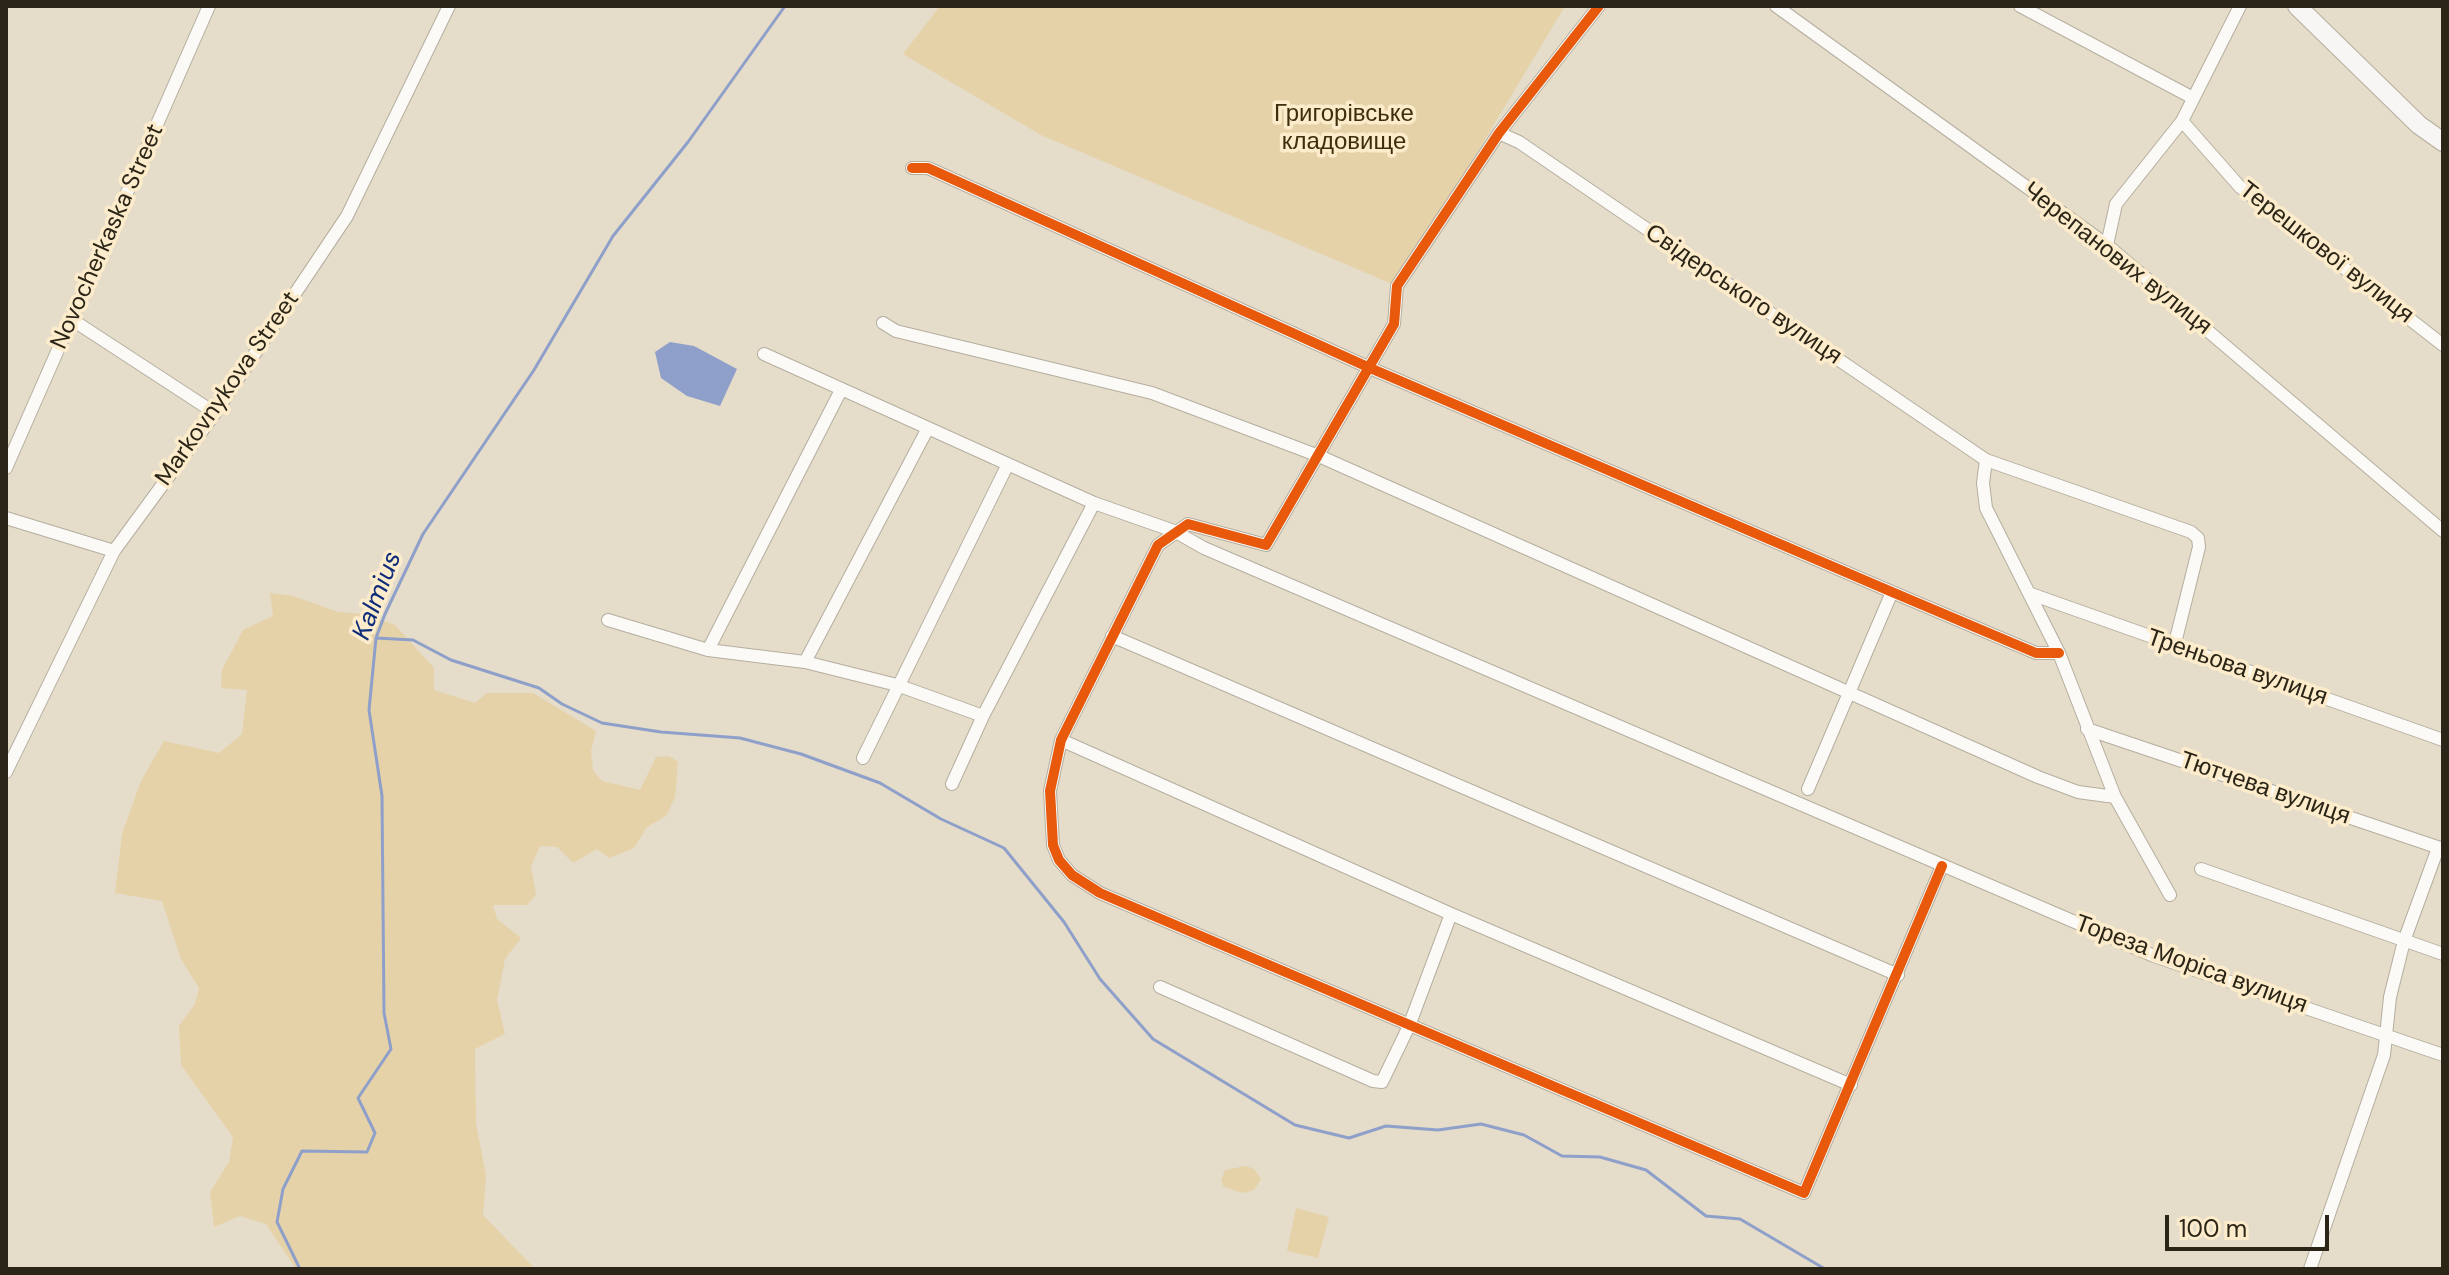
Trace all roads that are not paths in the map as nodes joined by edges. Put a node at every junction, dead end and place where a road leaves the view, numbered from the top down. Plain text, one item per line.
1 (209, 6) edge
2 (449, 6) edge
3 (1599, 6) edge
4 (1776, 6) edge
5 (2020, 6) edge
6 (2240, 6) edge
7 (2297, 6) edge
8 (2193, 98) junction
9 (2182, 121) junction
10 (1499, 133) junction
11 (2443, 142) edge
12 (912, 168) dead end
13 (2107, 245) junction
14 (71, 319) junction
15 (883, 323) dead end
16 (2443, 345) edge
17 (764, 354) dead end
18 (1370, 368) junction
19 (841, 390) junction
20 (215, 413) junction
21 (928, 428) junction
22 (1319, 456) junction
23 (1986, 460) junction
24 (1008, 464) junction
25 (6, 468) edge
26 (1094, 503) junction
27 (6, 518) edge
28 (1174, 531) junction
29 (2443, 531) edge
30 (114, 551) junction
31 (1892, 592) junction
32 (2031, 594) junction
33 (608, 620) dead end
34 (1112, 636) junction
35 (2174, 647) junction
36 (708, 650) junction
37 (2059, 653) junction
38 (805, 662) junction
39 (897, 685) junction
40 (1848, 694) junction
41 (983, 716) junction
42 (2087, 729) junction
43 (1061, 740) junction
44 (2443, 740) edge
45 (863, 758) dead end
46 (6, 772) edge
47 (952, 784) dead end
48 (1808, 789) dead end
49 (2115, 797) junction
50 (2440, 848) edge
51 (1942, 866) junction
52 (2201, 869) dead end
53 (2170, 895) dead end
54 (1451, 914) junction
55 (2404, 941) junction
56 (2443, 954) edge
57 (1898, 975) junction
58 (1160, 987) dead end
59 (1409, 1026) junction
60 (2387, 1035) junction
61 (2443, 1055) edge
62 (1851, 1085) junction
63 (2310, 1269) edge

1 - 14 street, Novocherkaska Street
2 - 20 street, Markovnykova Street
3 - 10 street
4 - 13 street, Черепанових вулиця
5 - 8 street
6 - 8 street
7 - 11 street
8 - 9 street
9 - 13 street
9 - 16 street, Терешкової вулиця
10 - 18 street
10 - 23 street, Свiдерського вулиця
12 - 18 street
13 - 29 street, Черепанових вулиця
14 - 20 street
14 - 25 street, Novocherkaska Street
15 - 22 street
17 - 19 street
18 - 22 street
18 - 31 street
19 - 21 street
19 - 36 street
20 - 30 street, Markovnykova Street
21 - 24 street
21 - 38 street
22 - 28 street
22 - 40 street
23 - 32 street
23 - 35 street, Свiдерського вулиця
24 - 26 street
24 - 39 street
26 - 28 street
26 - 41 street
27 - 30 street
28 - 34 street
28 - 51 street, Тореза Моріса вулиця
30 - 46 street, Markovnykova Street
31 - 37 street
31 - 40 street
32 - 35 street, Треньова вулиця
32 - 37 street
33 - 36 street
34 - 43 street
34 - 57 street
35 - 44 street, Треньова вулиця
36 - 38 street
37 - 42 street
38 - 39 street
39 - 41 street
39 - 45 street
40 - 48 street
40 - 49 street
41 - 47 street
42 - 49 street
42 - 50 street, Тютчева вулиця
43 - 54 street
43 - 59 street
49 - 53 street
50 - 55 street
51 - 57 street
51 - 60 street, Тореза Моріса вулиця
52 - 55 street
54 - 59 street
54 - 62 street
55 - 56 street
55 - 60 street
57 - 62 street
58 - 59 street
59 - 62 street
60 - 61 street, Тореза Моріса вулиця
60 - 63 street

